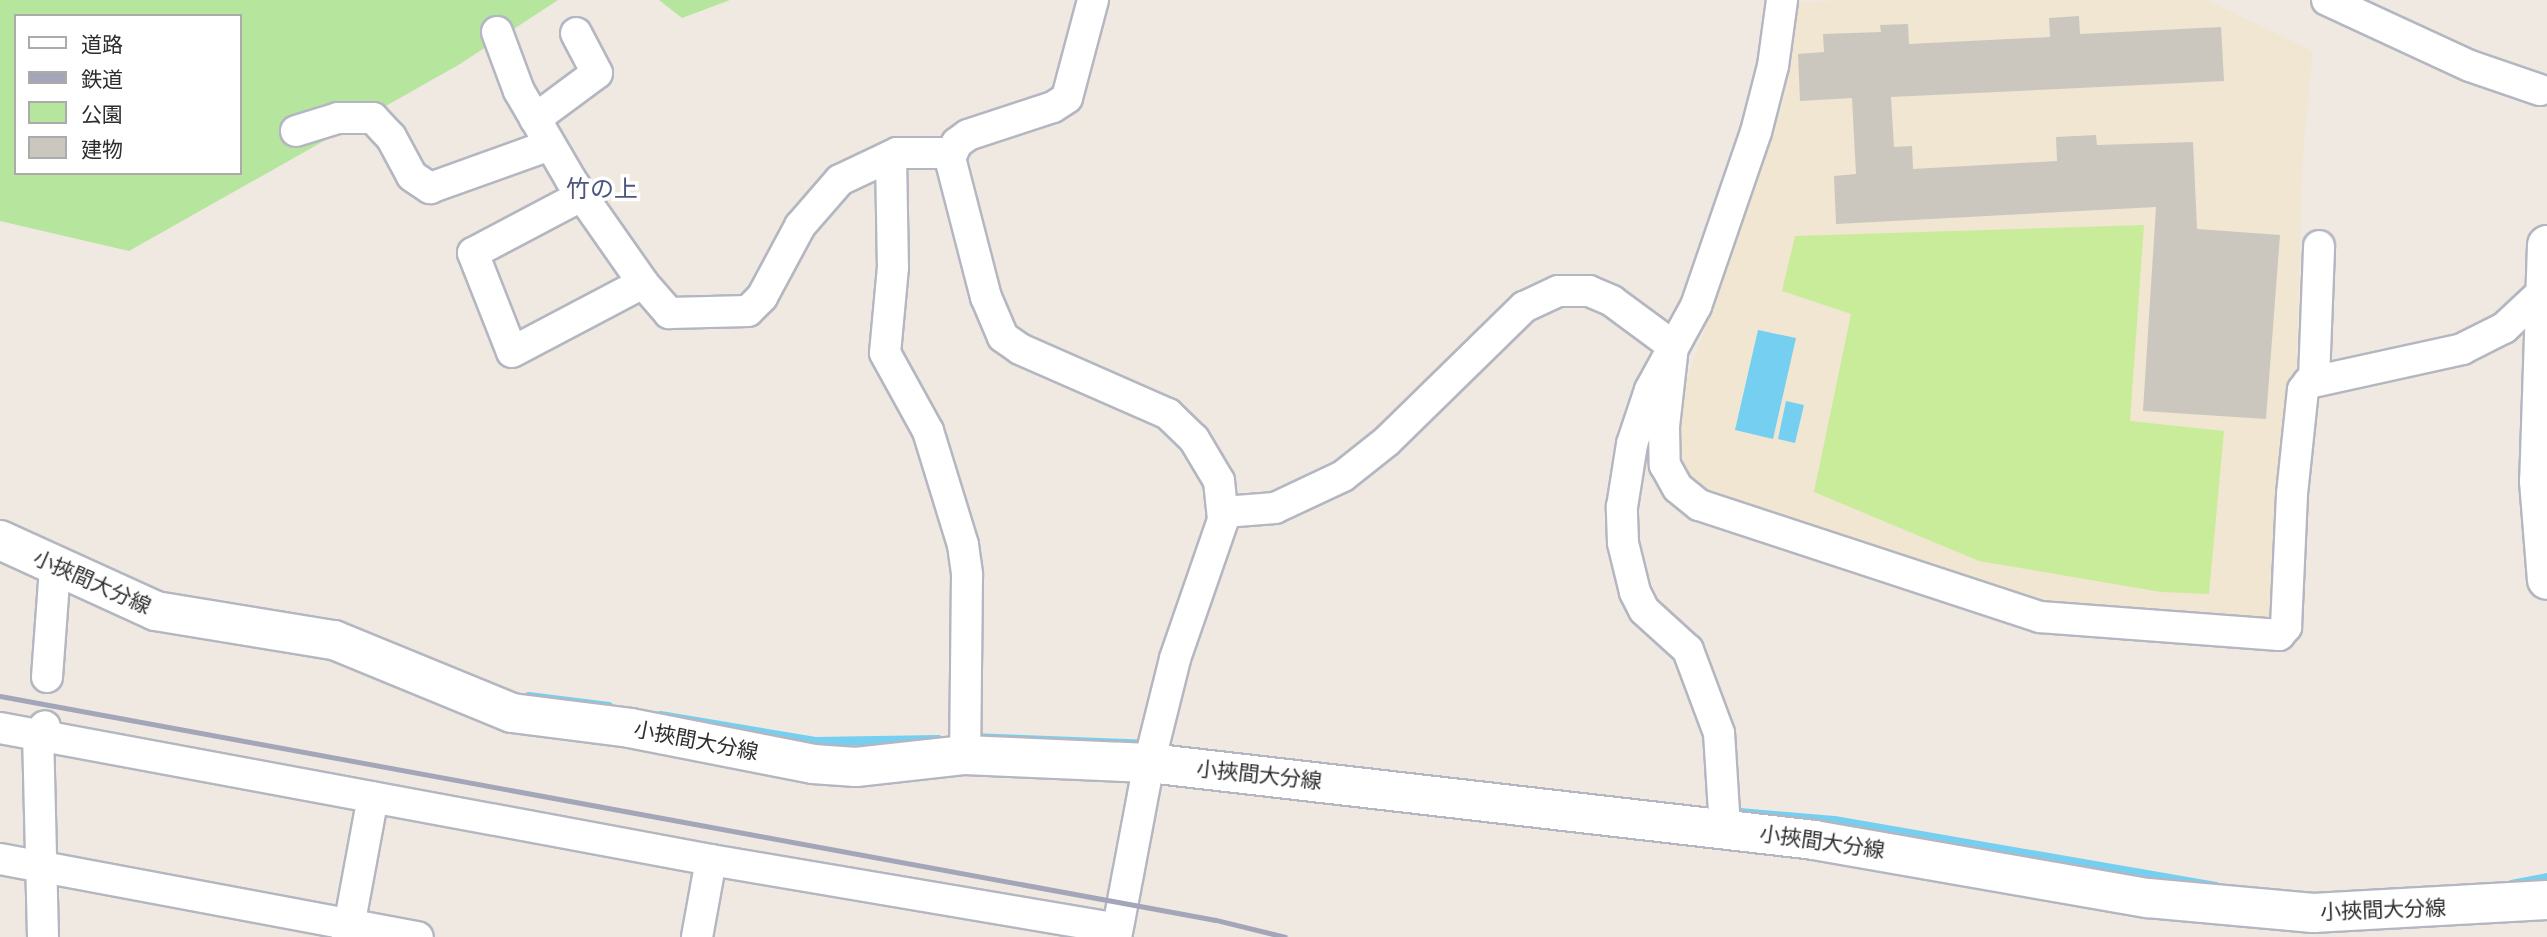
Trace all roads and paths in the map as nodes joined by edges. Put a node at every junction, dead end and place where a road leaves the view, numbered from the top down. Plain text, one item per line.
1 (1093, 0) edge
2 (1783, 0) edge
3 (2327, 0) edge
4 (497, 32) dead end
5 (576, 33) dead end
6 (2540, 90) dead end
7 (535, 120) junction
8 (296, 131) dead end
9 (550, 145) junction
10 (952, 153) junction
11 (891, 156) junction
12 (581, 196) junction
13 (2547, 245) edge
14 (2319, 246) dead end
15 (643, 283) junction
16 (2545, 288) edge
17 (1673, 346) junction
18 (2314, 379) junction
19 (1224, 512) junction
20 (0, 540) edge
21 (55, 567) junction
22 (2547, 580) edge
23 (47, 677) dead end
24 (0, 728) edge
25 (42, 730) junction
26 (965, 755) junction
27 (1149, 763) junction
28 (373, 797) junction
29 (1725, 828) junction
30 (0, 859) edge
31 (711, 860) junction
32 (38, 866) junction
33 (2547, 900) edge
34 (2344, 925) edge
35 (348, 931) edge
36 (1116, 933) edge
37 (43, 937) edge
38 (418, 937) edge
39 (697, 937) edge

1 - 10 street
2 - 17 street
3 - 6 street
4 - 7 street
5 - 7 street
7 - 9 street
8 - 9 street
9 - 12 street
10 - 11 street
10 - 19 street
11 - 15 street
11 - 26 street
12 - 15 street
12 - 15 street
13 - 16 main road
14 - 18 street
16 - 18 street
16 - 22 main road
17 - 18 street
17 - 19 street
17 - 29 street
19 - 27 street
20 - 21 main road, 小挾間大分線
21 - 23 street
21 - 26 main road, 小挾間大分線
24 - 25 street
25 - 28 street
25 - 32 street
26 - 27 main road, 小挾間大分線
27 - 29 main road, 小挾間大分線
27 - 36 street
28 - 31 street
28 - 35 street
29 - 34 main road, 小挾間大分線
30 - 32 street
31 - 36 street
31 - 39 street
32 - 35 street
32 - 37 street
33 - 34 main road, 小挾間大分線
35 - 38 street

